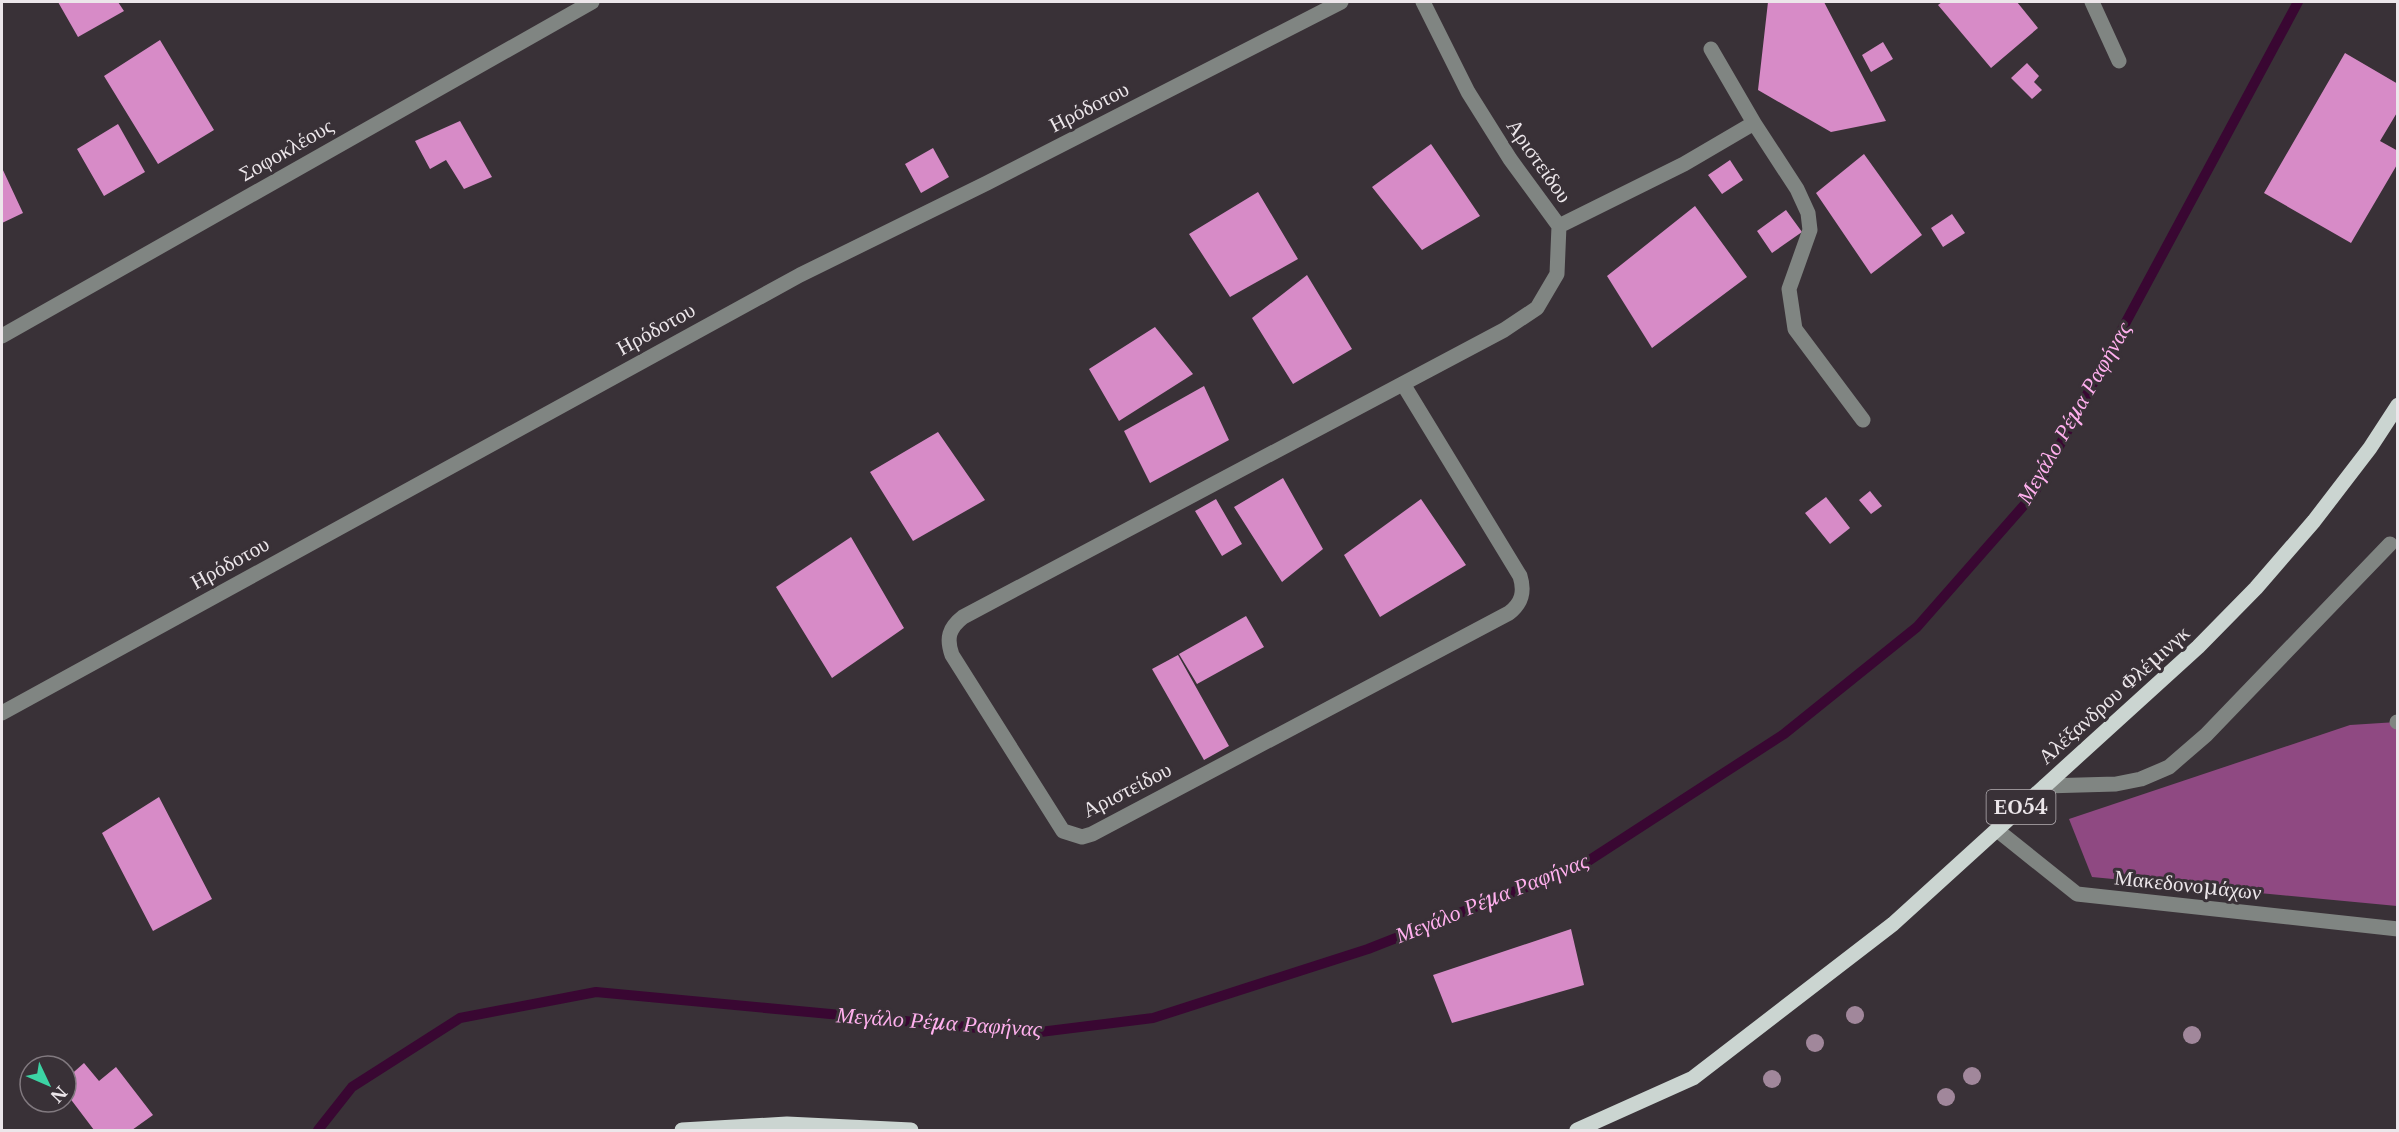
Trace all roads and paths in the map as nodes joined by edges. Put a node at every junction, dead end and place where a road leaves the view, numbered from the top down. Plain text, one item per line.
1 (592, 2) edge
2 (1341, 2) edge
3 (1424, 2) edge
4 (2092, 2) edge
5 (1711, 49) dead end
6 (2119, 60) dead end
7 (1754, 123) junction
8 (1559, 226) junction
9 (2, 336) edge
10 (1403, 384) junction
11 (2397, 405) edge
12 (1863, 420) dead end
13 (2390, 544) dead end
14 (2, 713) edge
15 (2045, 786) junction
16 (1997, 830) junction
17 (2397, 929) edge
18 (682, 1131) edge
19 (911, 1131) edge
20 (1577, 1131) edge

1 - 9 street, Σοφοκλέους
2 - 14 street, Ηρόδοτου
3 - 8 street, Αριστείδου
4 - 6 street
5 - 7 street
7 - 8 street
7 - 12 street
8 - 10 street, Αριστείδου
10 - 10 street, Αριστείδου
11 - 15 main road, Αλέξανδρου Φλέμινγκ / ΕΟ54
13 - 15 street
15 - 16 main road, Αλέξανδρου Φλέμινγκ / ΕΟ54
16 - 17 street, Μακεδονομάχων
16 - 20 main road, Αλέξανδρου Φλέμινγκ / ΕΟ54
18 - 19 main road

